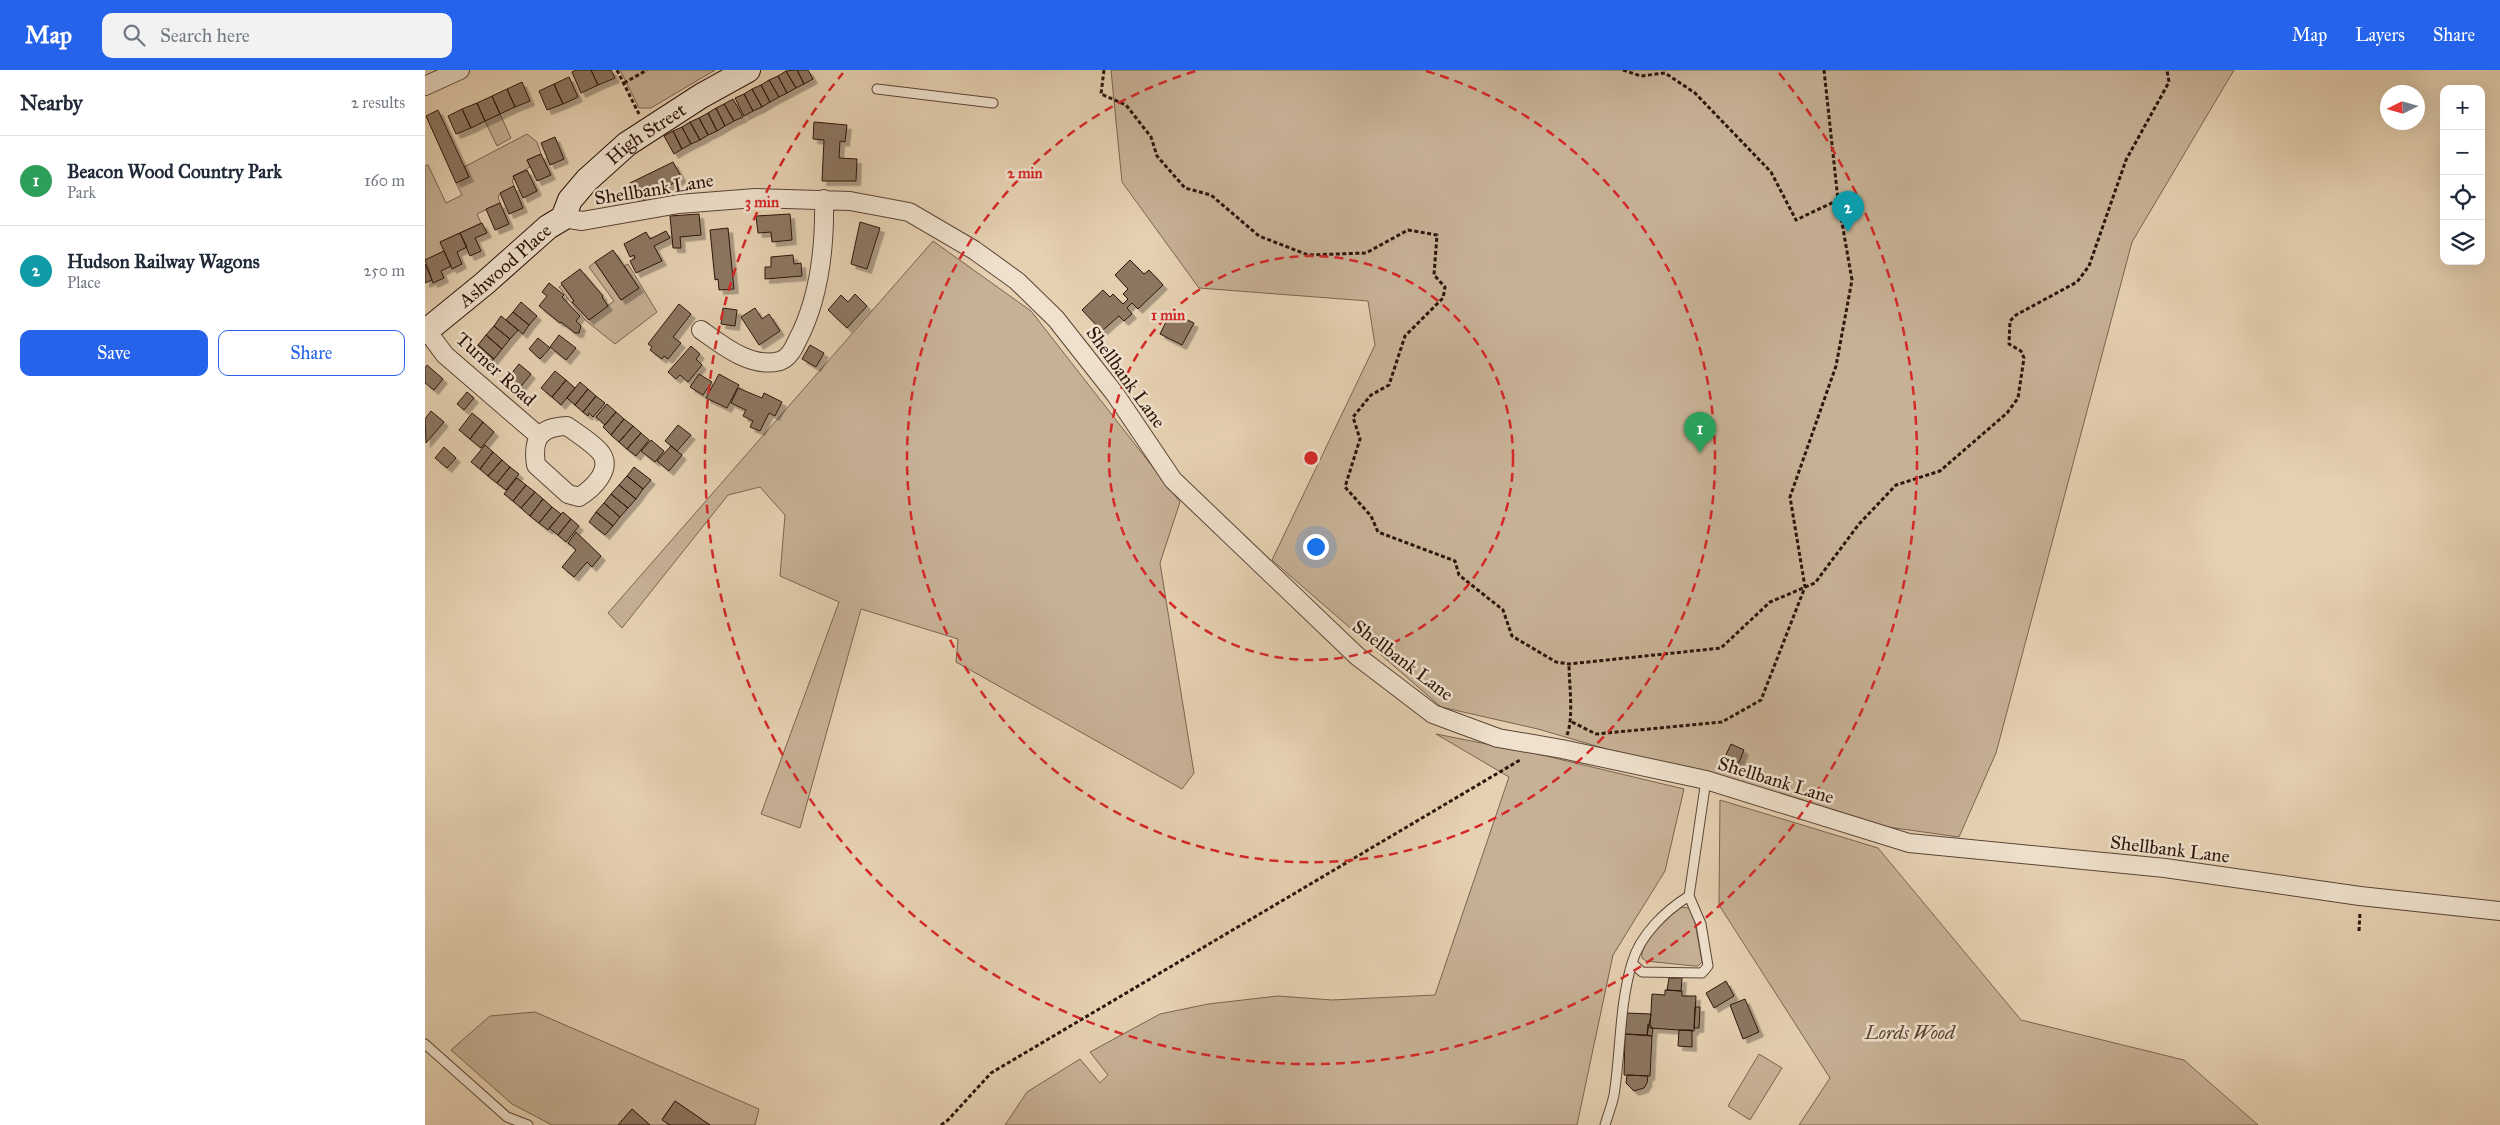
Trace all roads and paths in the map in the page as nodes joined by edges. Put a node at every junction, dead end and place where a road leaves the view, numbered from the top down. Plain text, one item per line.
1 (460, 70) edge
2 (617, 70) edge
3 (647, 70) edge
4 (748, 70) edge
5 (1104, 70) edge
6 (1623, 70) edge
7 (1824, 70) edge
8 (2167, 70) edge
9 (624, 83) junction
10 (425, 86) edge
11 (877, 89) dead end
12 (993, 103) dead end
13 (646, 130) junction
14 (824, 199) junction
15 (1838, 200) junction
16 (563, 218) junction
17 (701, 330) dead end
18 (426, 332) edge
19 (539, 436) dead end
20 (1805, 587) junction
21 (1569, 664) junction
22 (1509, 767) dead end
23 (1705, 780) junction
24 (1689, 896) junction
25 (2500, 911) edge
26 (1632, 963) junction
27 (425, 1044) edge
28 (507, 1117) junction
29 (513, 1125) edge
30 (528, 1125) edge
31 (941, 1125) edge
32 (1605, 1125) edge

1 - 10 street
2 - 9 path
3 - 9 path
4 - 13 main road, High Street
5 - 21 path
6 - 15 path
7 - 15 path
8 - 20 path
9 - 13 path
11 - 12 lane
13 - 16 main road, High Street
14 - 16 street, Shellbank Lane
14 - 17 street
14 - 23 street, Shellbank Lane
15 - 20 path
16 - 18 main road, Ashwood Place
18 - 19 street, Turner Road
20 - 21 path
20 - 21 path
22 - 31 path
23 - 24 lane
23 - 25 street, Shellbank Lane
24 - 26 lane
24 - 26 lane
26 - 32 lane
27 - 28 lane
28 - 29 lane
28 - 30 lane

